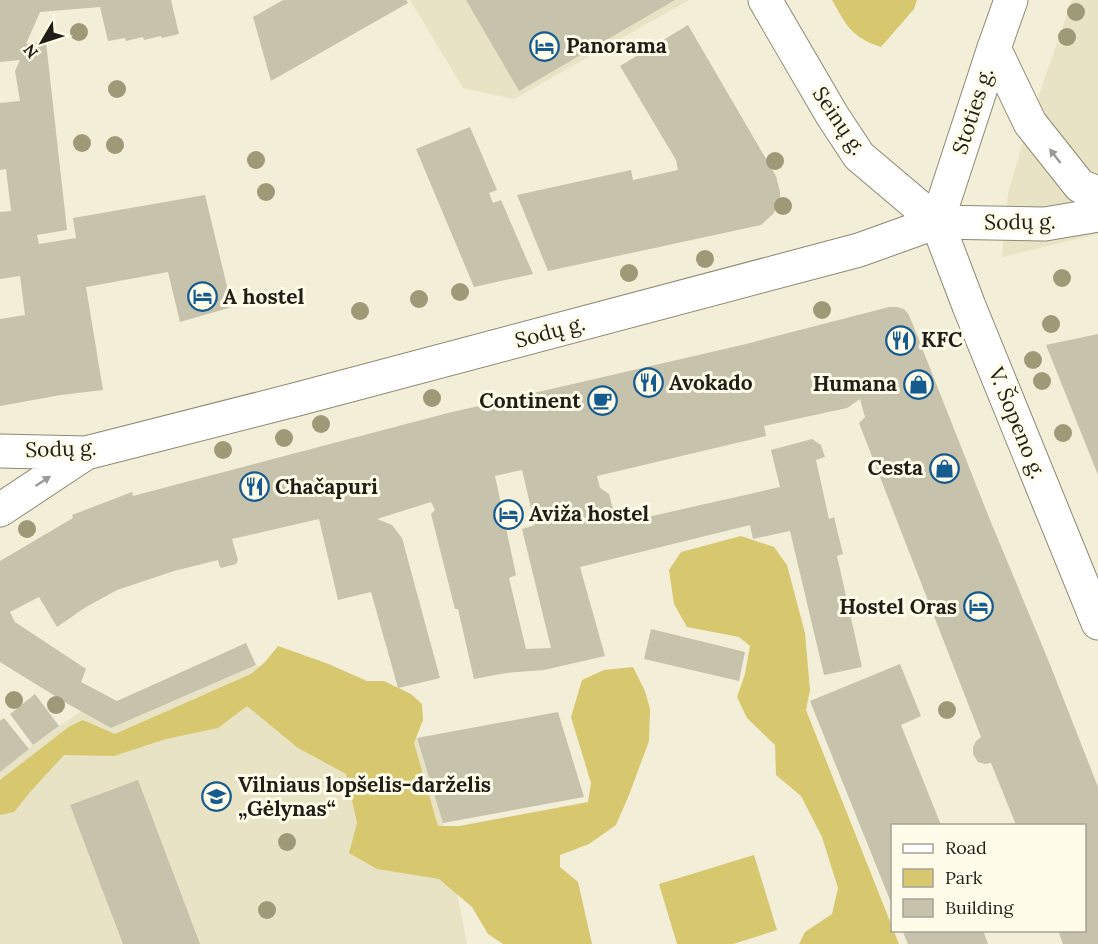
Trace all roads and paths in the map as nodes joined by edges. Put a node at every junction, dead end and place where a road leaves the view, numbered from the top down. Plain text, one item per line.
1 (765, 0) edge
2 (1011, 0) edge
3 (994, 48) junction
4 (1098, 193) edge
5 (1098, 215) edge
6 (937, 222) junction
7 (0, 451) edge
8 (86, 453) junction
9 (0, 510) edge
10 (1098, 623) edge

1 - 6 main road, Seinų g.
2 - 3 main road, Stoties g.
4 -> 3 main road
3 - 6 main road, Stoties g.
5 - 6 main road, Sodų g.
6 - 8 main road, Sodų g.
6 - 10 main road, V. Šopeno g.
7 - 8 main road, Sodų g.
9 -> 8 main road

